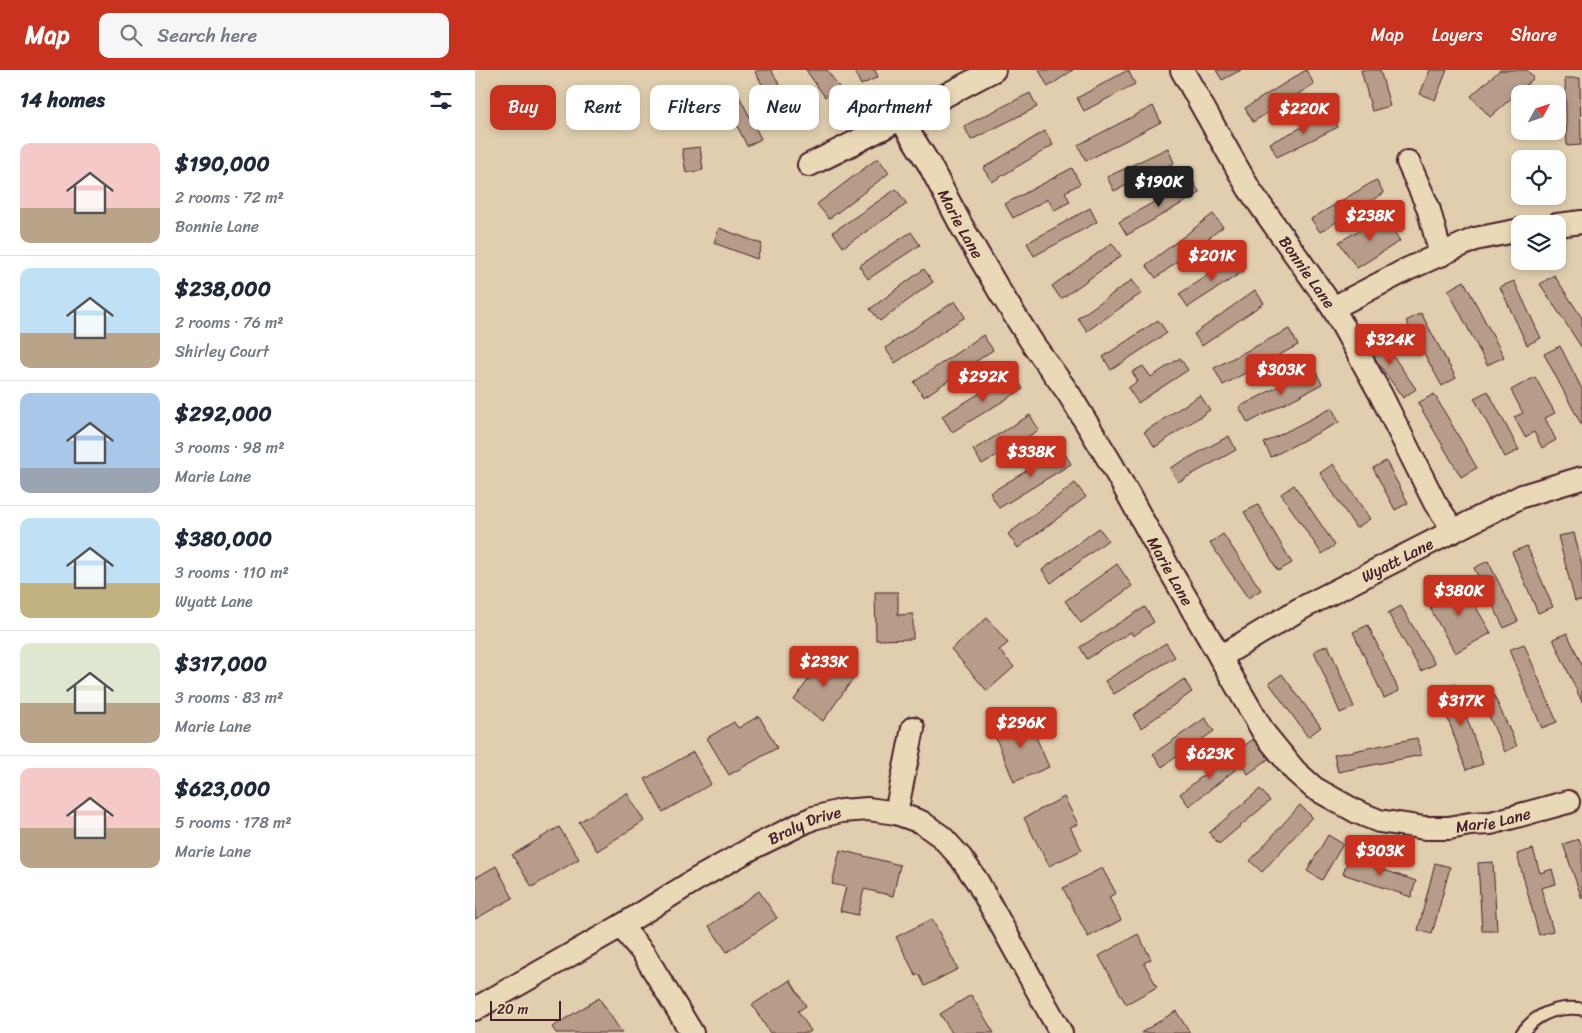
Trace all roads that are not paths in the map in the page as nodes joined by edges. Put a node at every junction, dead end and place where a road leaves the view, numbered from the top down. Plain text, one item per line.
1 (994, 70) edge
2 (1183, 70) edge
3 (950, 92) edge
4 (883, 130) edge
5 (908, 130) edge
6 (1408, 162) dead end
7 (809, 165) dead end
8 (1582, 222) edge
9 (1566, 224) edge
10 (1511, 231) edge
11 (1441, 255) junction
12 (1333, 308) junction
13 (1582, 478) edge
14 (1454, 530) junction
15 (1220, 657) junction
16 (913, 728) dead end
17 (1568, 802) dead end
18 (896, 812) junction
19 (621, 926) junction
20 (475, 1009) edge
21 (1582, 1009) edge
22 (692, 1033) edge
23 (1061, 1033) edge
24 (1522, 1033) edge

1 - 3 street
2 - 12 street, Bonnie Lane
4 - 7 street
5 - 15 street, Marie Lane
6 - 11 street
8 - 9 street
10 - 11 street
11 - 12 street
12 - 14 street, Bonnie Lane
13 - 14 street, Wyatt Lane
14 - 15 street, Wyatt Lane
15 - 17 street, Marie Lane
16 - 18 street
18 - 19 street, Braly Drive
18 - 23 street, Braly Drive
19 - 20 street, Braly Drive
19 - 22 street
21 - 24 lane

